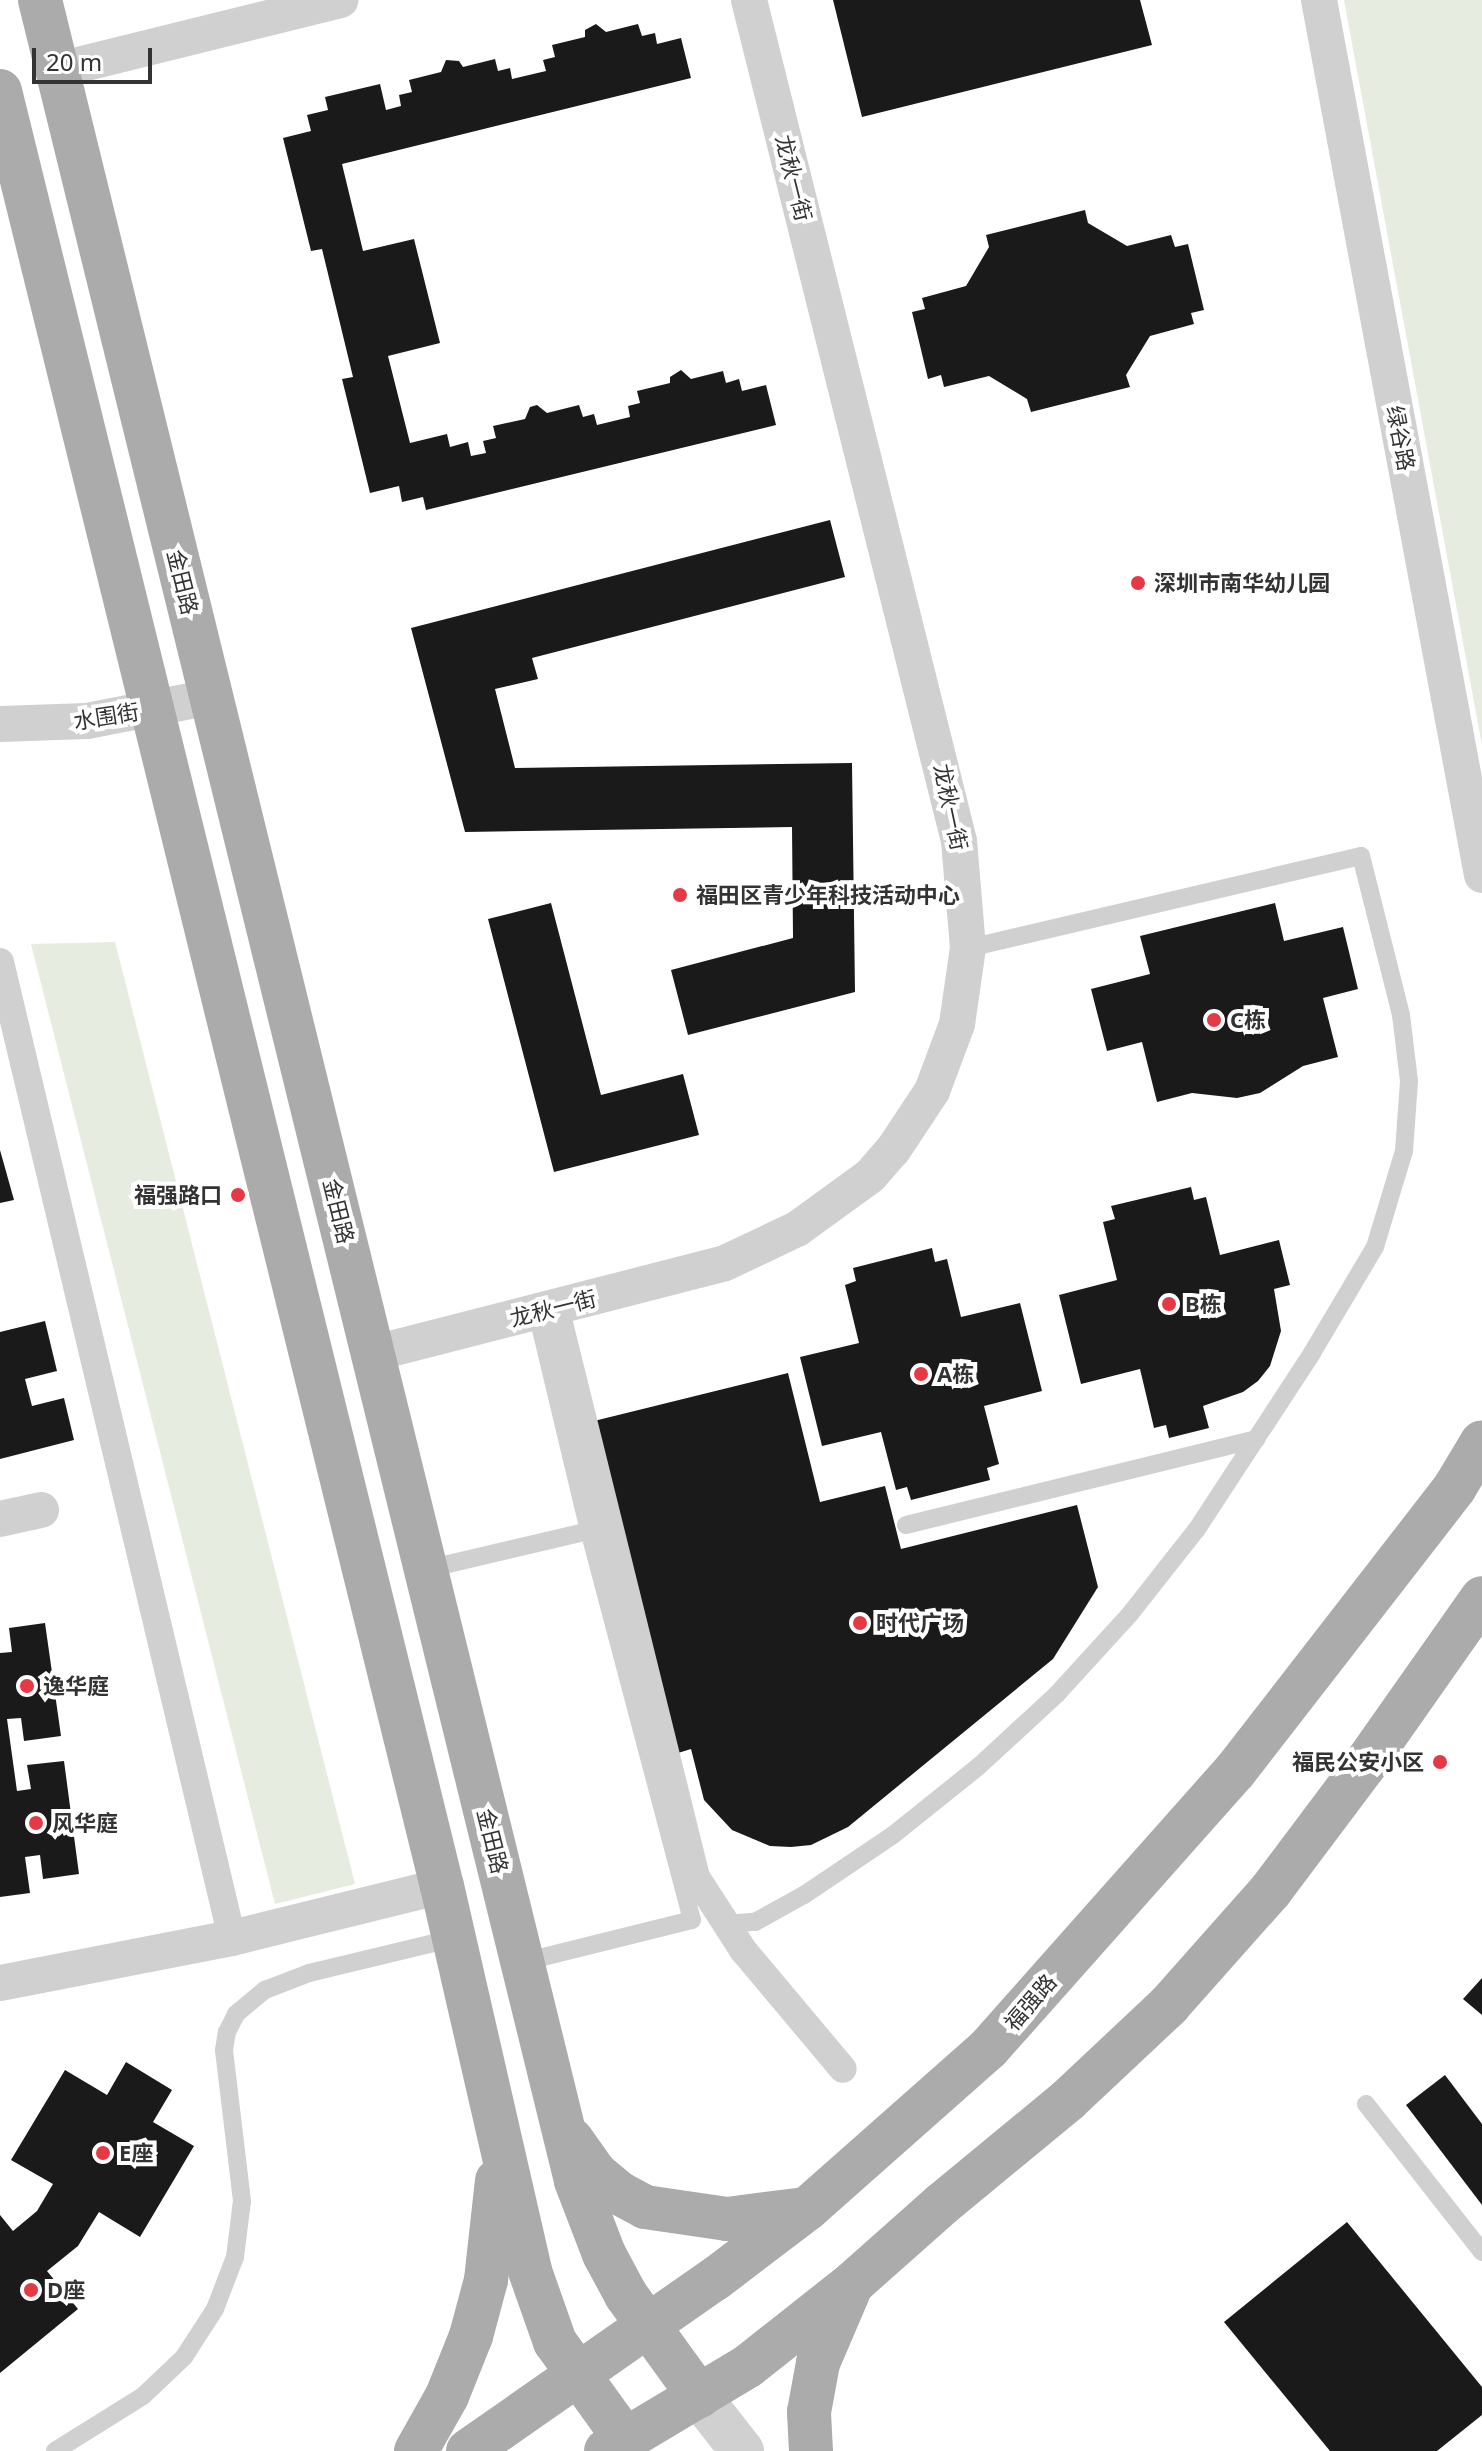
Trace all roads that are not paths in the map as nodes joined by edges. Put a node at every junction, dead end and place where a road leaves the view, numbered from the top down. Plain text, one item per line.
1 (40, 0) edge
2 (340, 0) edge
3 (749, 0) edge
4 (1319, 0) edge
5 (58, 70) junction
6 (0, 91) edge
7 (211, 697) junction
8 (153, 709) junction
9 (0, 724) edge
10 (1482, 875) edge
11 (968, 948) junction
12 (0, 962) edge
13 (546, 1310) junction
14 (375, 1353) junction
15 (1257, 1439) junction
16 (1482, 1442) edge
17 (41, 1510) dead end
18 (0, 1519) edge
19 (906, 1525) dead end
20 (589, 1531) junction
21 (427, 1569) junction
22 (1482, 1598) edge
23 (442, 1886) junction
24 (724, 1924) junction
25 (232, 1938) junction
26 (455, 1938) junction
27 (523, 1962) junction
28 (0, 1983) edge
29 (843, 2069) dead end
30 (1366, 2104) dead end
31 (559, 2110) junction
32 (499, 2126) junction
33 (807, 2209) junction
34 (1482, 2252) edge
35 (853, 2283) junction
36 (647, 2326) junction
37 (576, 2376) junction
38 (699, 2396) junction
39 (622, 2447) edge
40 (55, 2451) edge
41 (416, 2451) edge
42 (468, 2451) edge
43 (742, 2451) edge
44 (811, 2451) edge

1 - 5 main road, 金田路
2 - 5 street
3 - 11 street, 龙秋一街
4 - 10 street, 绿谷路
5 - 7 main road, 金田路
6 - 8 main road
7 - 8 street, 水围街
7 - 14 main road, 金田路
8 - 9 street, 水围街
8 - 23 main road
11 - 13 street, 龙秋一街
11 - 15 lane
12 - 25 street
13 - 14 street, 龙秋一街
13 - 20 lane
13 - 24 street
14 - 21 main road, 金田路
15 - 19 lane
15 - 24 lane
16 - 33 main road, 福强路
17 - 18 street
20 - 21 lane
20 - 27 lane
21 - 27 main road, 金田路
22 - 35 main road
23 - 25 street
23 - 26 main road
24 - 29 street
25 - 28 street
26 - 32 main road
26 - 40 lane
27 - 31 main road, 金田路
30 - 34 lane
31 - 33 main road
31 - 36 main road, 金田路
32 - 37 main road
32 - 41 main road
33 - 36 main road, 福强路
35 - 38 main road
35 - 44 main road
36 - 37 main road, 福强路
36 - 38 main road, 金田路
37 - 39 main road
37 - 42 main road, 福强路
38 - 39 main road
38 - 43 street

